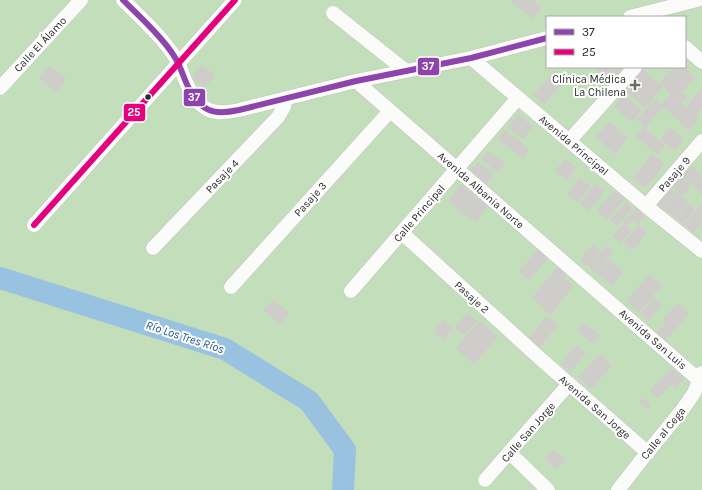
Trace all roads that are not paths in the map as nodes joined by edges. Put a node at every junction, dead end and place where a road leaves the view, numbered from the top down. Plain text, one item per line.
1 (81, 0) edge
2 (124, 0) edge
3 (235, 0) edge
4 (697, 0) edge
5 (333, 13) dead end
6 (648, 15) edge
7 (546, 38) edge
8 (686, 48) edge
9 (471, 58) junction
10 (702, 62) edge
11 (178, 63) junction
12 (633, 68) edge
13 (406, 71) junction
14 (356, 81) junction
15 (0, 88) edge
16 (518, 98) junction
17 (286, 99) junction
18 (390, 111) junction
19 (702, 141) edge
20 (569, 142) junction
21 (456, 170) junction
22 (646, 206) junction
23 (34, 225) dead end
24 (402, 233) junction
25 (153, 248) dead end
26 (702, 251) edge
27 (231, 287) dead end
28 (351, 291) dead end
29 (607, 299) joint
30 (543, 361) joint
31 (701, 376) edge
32 (569, 384) junction
33 (510, 453) junction
34 (648, 453) junction
35 (485, 480) dead end
36 (548, 490) edge
37 (618, 490) edge

1 - 15 street, Calle El Álamo
2 - 11 street
3 - 11 street
4 - 6 street
5 - 13 street
7 - 9 street
8 - 10 street
9 - 13 street
9 - 16 street, Avenida Principal
11 - 17 street
11 - 23 street
12 - 20 street
13 - 14 street
14 - 17 street
14 - 18 street, Avenida Albania Norte
16 - 20 street, Avenida Principal
16 - 21 street, Calle Principal
17 - 25 street, Pasaje 4
18 - 21 street, Avenida Albania Norte
18 - 27 street, Pasaje 3
19 - 22 street, Pasaje 9
20 - 22 street, Avenida Principal
21 - 24 street, Calle Principal
21 - 29 street, Avenida Albania Norte
22 - 26 street, Avenida Principal
24 - 28 street, Calle Principal
24 - 30 street, Pasaje 2
29 - 31 street, Avenida San Luis
30 - 32 street, Avenida San Jorge
31 - 34 street, Calle al Cega
32 - 33 street, Calle San Jorge
32 - 34 street, Avenida San Jorge
33 - 35 street, Calle San Jorge
33 - 36 street
34 - 37 street, Calle al Cega

